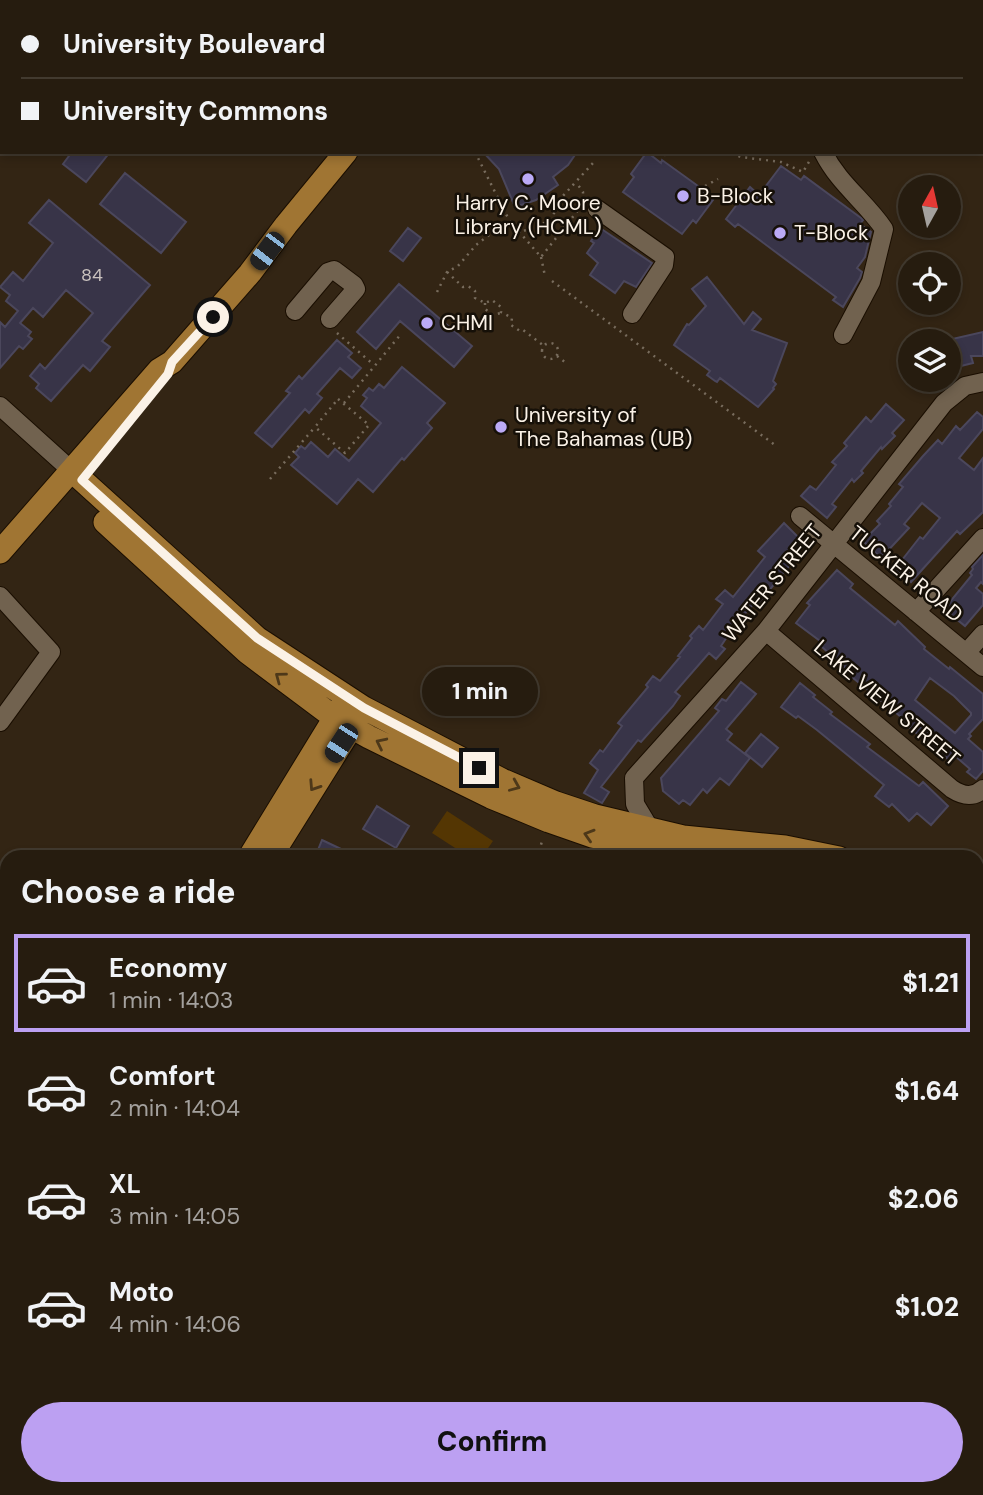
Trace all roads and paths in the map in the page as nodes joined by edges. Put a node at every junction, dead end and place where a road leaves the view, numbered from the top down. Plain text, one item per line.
1 (344, 154) edge
2 (476, 154) edge
3 (736, 154) edge
4 (819, 154) edge
5 (593, 163) dead end
6 (718, 179) dead end
7 (576, 182) junction
8 (705, 186) dead end
9 (597, 209) dead end
10 (509, 220) junction
11 (517, 232) junction
12 (541, 257) junction
13 (447, 272) junction
14 (545, 276) dead end
15 (552, 281) dead end
16 (437, 292) dead end
17 (485, 303) junction
18 (295, 311) dead end
19 (501, 313) junction
20 (632, 314) dead end
21 (330, 319) joint
22 (401, 334) dead end
23 (843, 335) dead end
24 (544, 346) junction
25 (557, 356) junction
26 (566, 363) dead end
27 (374, 365) junction
28 (983, 382) edge
29 (344, 404) junction
30 (0, 406) edge
31 (0, 419) edge
32 (315, 427) junction
33 (775, 445) dead end
34 (270, 479) dead end
35 (72, 481) junction
36 (800, 516) dead end
37 (983, 538) edge
38 (834, 544) junction
39 (0, 552) edge
40 (0, 568) edge
41 (0, 596) edge
42 (916, 612) junction
43 (766, 631) junction
44 (983, 634) edge
45 (966, 653) junction
46 (983, 667) edge
47 (356, 703) junction
48 (0, 722) edge
49 (343, 722) junction
50 (983, 789) edge
51 (550, 821) junction
52 (650, 829) junction
53 (255, 850) edge
54 (274, 850) edge
55 (540, 850) edge
56 (657, 850) edge
57 (800, 850) edge

1 - 35 main road
2 - 10 path
3 - 4 path
4 - 23 street
5 - 7 path
6 - 8 path
7 - 11 path
7 - 12 path
9 - 20 street
10 - 11 path
10 - 13 path
11 - 12 path
12 - 14 path
13 - 16 path
13 - 17 path
15 - 33 path
17 - 19 path
17 - 19 path
18 - 21 street
19 - 24 path
21 - 27 path
22 - 27 path
24 - 25 path
24 - 25 path
25 - 26 path
27 - 29 path
28 - 38 street, WATER STREET
29 - 32 path
29 - 32 path
30 - 35 street
31 - 35 street
32 - 34 path
35 - 39 main road
35 - 40 main road
35 - 47 main road
49 -> 35 main road
36 - 38 street, TUCKER ROAD
37 - 42 street
38 - 42 street, TUCKER ROAD
38 - 43 street, WATER STREET
41 - 48 street
42 - 45 street, TUCKER ROAD
43 - 50 street, LAKE VIEW STREET
43 - 52 street, WATER STREET
44 - 45 street
45 - 46 street, TUCKER ROAD
47 - 49 main road
47 -> 52 main road
51 -> 49 main road
49 - 53 main road
49 -> 54 main road
51 - 55 path
56 -> 51 main road
52 - 57 main road

